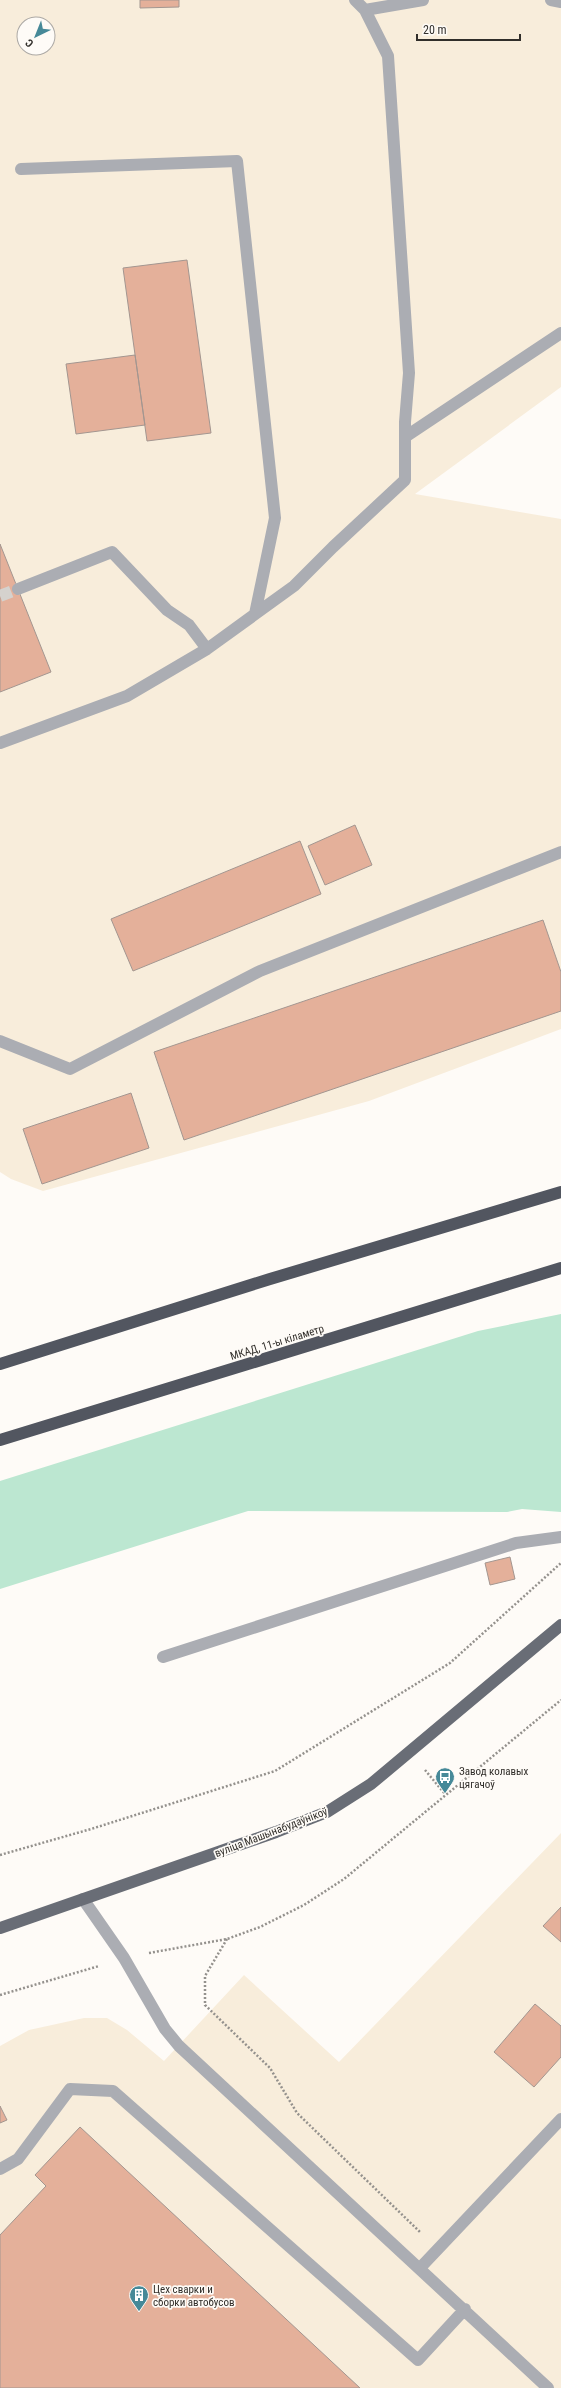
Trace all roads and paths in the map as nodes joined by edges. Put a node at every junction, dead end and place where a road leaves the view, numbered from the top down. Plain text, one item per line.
1 (355, 0) edge
2 (422, 0) edge
3 (551, 0) edge
4 (561, 2) edge
5 (365, 10) junction
6 (21, 169) dead end
7 (561, 333) edge
8 (405, 437) junction
9 (18, 589) tunnel mouth
10 (255, 614) junction
11 (207, 649) junction
12 (0, 743) edge
13 (561, 852) edge
14 (0, 1041) edge
15 (561, 1192) edge
16 (561, 1268) edge
17 (0, 1364) edge
18 (0, 1440) edge
19 (561, 1538) edge
20 (561, 1563) edge
21 (561, 1625) edge
22 (164, 1657) dead end
23 (561, 1700) edge
24 (410, 1751) junction
25 (445, 1794) junction
26 (0, 1855) edge
27 (83, 1899) junction
28 (0, 1928) edge
29 (227, 1939) junction
30 (124, 1958) junction
31 (0, 1995) edge
32 (561, 2119) edge
33 (0, 2169) edge
34 (438, 2250) junction
35 (420, 2268) junction
36 (465, 2309) junction
37 (548, 2388) edge

1 - 5 lane
2 - 5 lane
3 - 4 lane
5 - 8 lane
6 - 10 lane
7 - 8 lane
8 - 10 lane
9 - 11 lane
10 - 11 lane
11 - 12 lane
13 - 14 lane
15 - 17 highway
16 - 18 highway, МКАД, 11-ы кіламетр
19 - 22 lane
20 - 26 path
21 - 24 main road, вуліца Машынабудаўнікоў
23 - 25 path
24 - 25 path
24 - 27 main road, вуліца Машынабудаўнікоў
25 - 29 path
27 - 28 main road, вуліца Машынабудаўнікоў
27 - 30 lane
29 - 30 path
29 - 34 path
30 - 31 path
30 - 35 lane
32 - 34 lane
33 - 36 lane
34 - 35 lane
35 - 36 lane
36 - 37 lane

